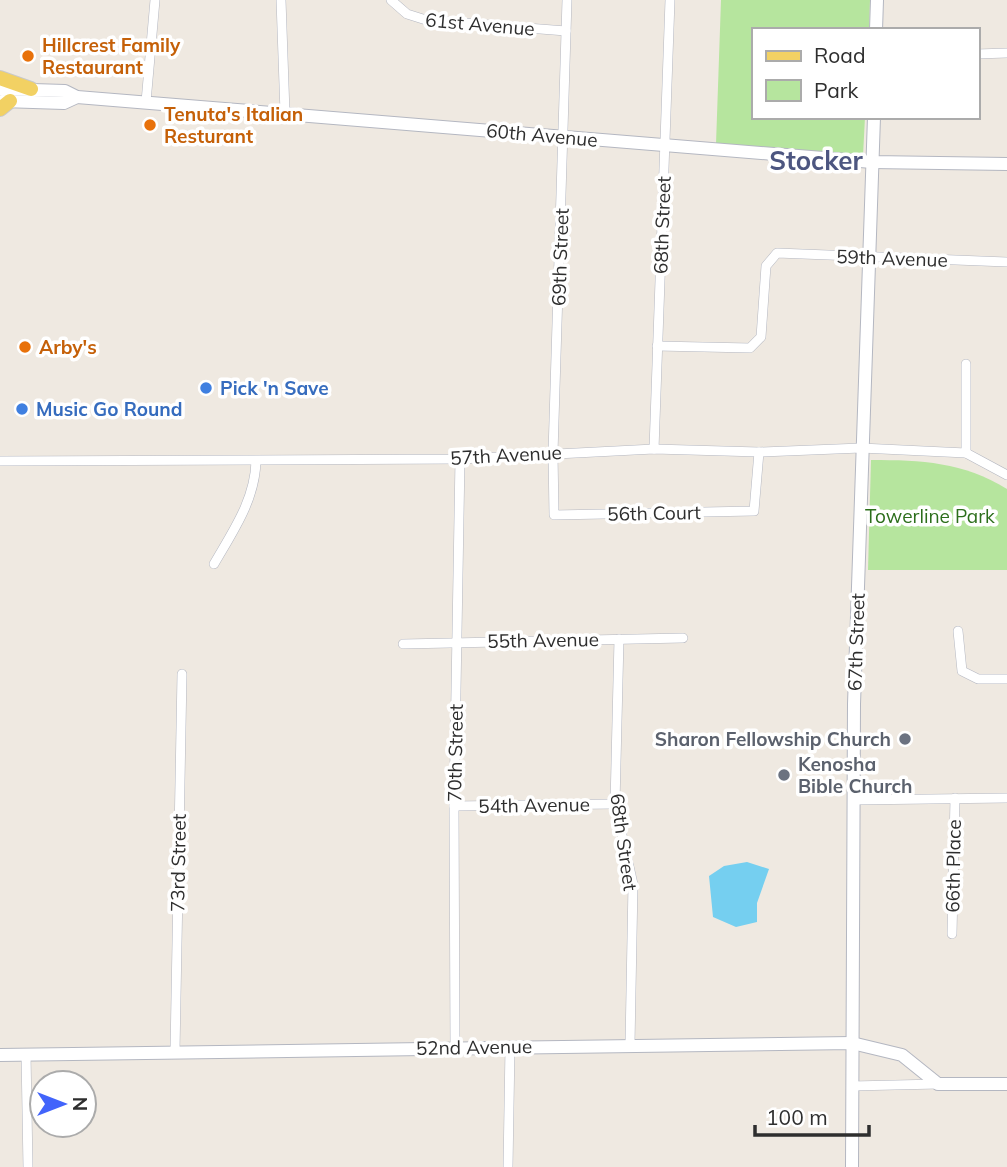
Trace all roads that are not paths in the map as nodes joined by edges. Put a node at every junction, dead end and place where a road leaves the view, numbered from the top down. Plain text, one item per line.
1 (155, 0) edge
2 (281, 0) edge
3 (567, 0) edge
4 (670, 0) edge
5 (877, 0) edge
6 (393, 4) edge
7 (876, 28) edge
8 (566, 31) junction
9 (1007, 53) edge
10 (979, 54) edge
11 (0, 78) edge
12 (0, 89) edge
13 (31, 89) junction
14 (77, 97) junction
15 (146, 102) junction
16 (3, 104) edge
17 (285, 113) junction
18 (874, 119) edge
19 (564, 138) junction
20 (665, 144) junction
21 (872, 162) junction
22 (1007, 164) edge
23 (867, 258) junction
24 (1007, 262) edge
25 (657, 346) junction
26 (966, 364) dead end
27 (861, 448) junction
28 (654, 449) junction
29 (759, 452) junction
30 (552, 453) junction
31 (966, 453) junction
32 (460, 459) junction
33 (0, 461) edge
34 (257, 461) junction
35 (1007, 474) edge
36 (554, 515) joint
37 (214, 565) dead end
38 (958, 631) dead end
39 (683, 638) dead end
40 (619, 639) junction
41 (456, 642) junction
42 (403, 645) dead end
43 (181, 674) dead end
44 (1007, 679) edge
45 (955, 798) junction
46 (1007, 798) edge
47 (854, 800) junction
48 (615, 804) junction
49 (454, 806) junction
50 (952, 934) dead end
51 (852, 1043) junction
52 (630, 1044) junction
53 (510, 1047) junction
54 (455, 1048) junction
55 (175, 1051) junction
56 (0, 1055) edge
57 (26, 1055) junction
58 (938, 1084) junction
59 (1007, 1084) edge
60 (852, 1086) junction
61 (28, 1167) edge
62 (508, 1167) edge
63 (852, 1167) edge

1 - 15 street
2 - 17 street
3 - 8 street, 69th Street
4 - 20 street, 68th Street
5 - 7 street
6 - 8 street, 61st Avenue
8 - 19 street, 69th Street
9 - 10 street
11 - 13 main road
12 - 13 street, 60th Avenue
13 - 14 street, 60th Avenue
14 - 15 street, 60th Avenue
14 - 16 street, 60th Avenue
15 - 17 street, 60th Avenue
17 - 19 street, 60th Avenue
18 - 21 street, 67th Street
19 - 20 street, 60th Avenue
19 - 30 street, 69th Street
20 - 21 street, 60th Avenue
20 - 25 street, 68th Street
21 - 22 street, 60th Avenue
21 - 23 street, 67th Street
23 - 24 street, 59th Avenue
23 - 25 street, 59th Avenue
23 - 27 street, 67th Street
25 - 28 street, 68th Street
26 - 31 street
27 - 29 street, 57th Avenue
27 - 31 street, 57th Avenue
27 - 47 street, 67th Street
28 - 29 street, 57th Avenue
28 - 30 street, 57th Avenue
29 - 36 street, 56th Court
30 - 32 street, 57th Avenue
30 - 36 street, 69th Street
31 - 35 street, 57th Avenue
32 - 34 street, 57th Avenue
32 - 41 street, 70th Street
33 - 34 street, 57th Avenue
34 - 37 street
38 - 44 street
39 - 40 street, 55th Avenue
40 - 41 street, 55th Avenue
40 - 48 street, 68th Street
41 - 42 street, 55th Avenue
41 - 49 street, 70th Street
43 - 55 street, 73rd Street
45 - 46 street
45 - 47 street
45 - 50 street, 66th Place
47 - 51 street, 67th Street
48 - 49 street, 54th Avenue
48 - 52 street, 68th Street
49 - 54 street, 70th Street
51 - 52 street, 52nd Avenue
51 - 58 street, 52nd Avenue
51 - 60 street, 67th Street
52 - 53 street, 52nd Avenue
53 - 54 street, 52nd Avenue
53 - 62 street
54 - 55 street, 52nd Avenue
55 - 57 street, 52nd Avenue
56 - 57 street, 52nd Avenue
57 - 61 street
58 - 59 street
58 - 60 street
60 - 63 street, 67th Street

